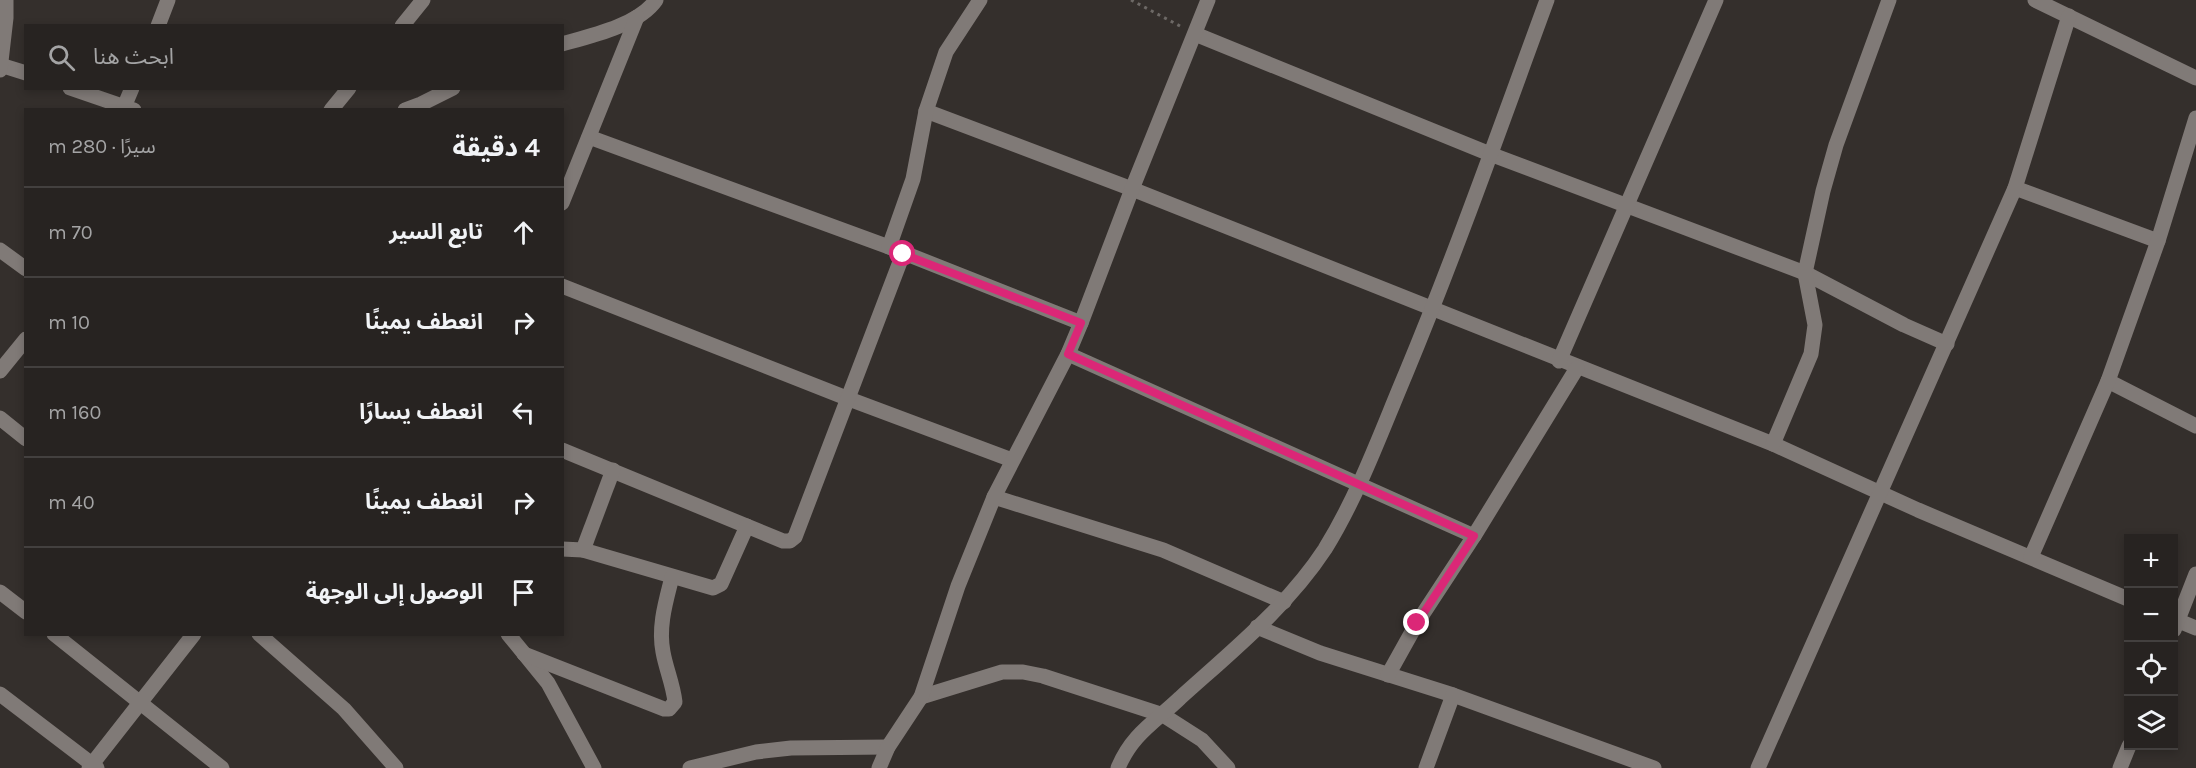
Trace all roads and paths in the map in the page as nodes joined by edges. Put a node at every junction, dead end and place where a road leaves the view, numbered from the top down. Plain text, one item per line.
1 (6, 0) edge
2 (168, 0) edge
3 (423, 0) edge
4 (656, 0) edge
5 (980, 0) edge
6 (1131, 0) edge
7 (1208, 0) edge
8 (1547, 0) edge
9 (1716, 0) edge
10 (1889, 0) edge
11 (2035, 0) edge
12 (2069, 16) junction
13 (637, 17) junction
14 (159, 24) edge
15 (404, 24) edge
16 (1195, 34) junction
17 (564, 43) edge
18 (1, 67) edge
19 (24, 73) edge
20 (2196, 78) edge
21 (76, 90) edge
22 (132, 90) edge
23 (347, 90) edge
24 (449, 90) edge
25 (129, 108) edge
26 (333, 108) edge
27 (410, 108) edge
28 (926, 111) junction
29 (2196, 118) edge
30 (589, 137) junction
31 (1490, 154) junction
32 (2015, 188) junction
33 (1132, 189) junction
34 (564, 198) edge
35 (1627, 206) junction
36 (2158, 241) junction
37 (0, 250) edge
38 (896, 251) junction
39 (24, 268) edge
40 (1805, 273) junction
41 (564, 287) edge
42 (1432, 309) junction
43 (1081, 323) junction
44 (24, 341) edge
45 (1947, 344) junction
46 (1068, 354) junction
47 (1559, 361) junction
48 (1577, 368) junction
49 (0, 371) edge
50 (2108, 381) junction
51 (849, 399) junction
52 (0, 418) edge
53 (2196, 426) edge
54 (24, 438) edge
55 (1773, 444) junction
56 (564, 451) edge
57 (1012, 460) junction
58 (613, 470) junction
59 (1360, 485) junction
60 (1879, 492) junction
61 (994, 497) junction
62 (747, 526) junction
63 (1474, 536) junction
64 (564, 549) edge
65 (583, 550) junction
66 (2031, 557) junction
67 (2196, 574) edge
68 (672, 577) junction
69 (0, 592) edge
70 (2124, 597) edge
71 (1284, 602) junction
72 (24, 610) edge
73 (2178, 616) edge
74 (2178, 624) edge
75 (1257, 627) junction
76 (2196, 628) edge
77 (57, 636) edge
78 (192, 636) edge
79 (261, 636) edge
80 (510, 636) edge
81 (524, 654) junction
82 (1388, 675) junction
83 (0, 694) edge
84 (1454, 695) junction
85 (921, 697) junction
86 (141, 703) junction
87 (1163, 715) junction
88 (888, 747) junction
89 (2127, 750) edge
90 (93, 767) edge
91 (222, 768) edge
92 (396, 768) edge
93 (594, 768) edge
94 (690, 768) edge
95 (879, 768) edge
96 (1118, 768) edge
97 (1228, 768) edge
98 (1426, 768) edge
99 (1654, 768) edge
100 (1758, 768) edge
101 (2120, 768) edge

1 - 18 street
2 - 14 street
3 - 15 street
4 - 13 street
5 - 28 street
6 - 16 path
7 - 16 street
8 - 31 street
9 - 35 street
10 - 40 street
11 - 12 street
12 - 20 street
12 - 32 street
13 - 17 street
13 - 30 street
16 - 31 street
16 - 33 street
18 - 19 street
21 - 25 street
22 - 25 street
23 - 26 street
24 - 27 street
28 - 33 street
28 - 38 street
29 - 36 street
30 - 34 street
30 - 38 street
31 - 35 street
31 - 42 street
32 - 36 street
32 - 45 street
33 - 42 street
33 - 43 street
35 - 40 street
35 - 47 street
36 - 50 street
37 - 39 street
38 - 43 street
38 - 51 street
40 - 45 street
40 - 55 street
41 - 51 street
42 - 47 street
42 - 59 street
43 - 46 street
44 - 49 street
45 - 60 street
46 - 57 street
46 - 59 street
47 - 48 street
48 - 55 street
48 - 63 street
50 - 53 street
50 - 66 street
51 - 57 street
51 - 62 street
52 - 54 street
55 - 60 street
56 - 58 street
57 - 61 street
58 - 62 street
58 - 65 street
59 - 63 street
59 - 71 street
60 - 66 street
60 - 100 street
61 - 71 street
61 - 85 street
62 - 68 street
63 - 82 street
64 - 65 street
65 - 68 street
66 - 70 street
67 - 73 street
68 - 81 street
69 - 72 street
71 - 75 street
74 - 76 street
75 - 82 street
75 - 87 street
77 - 86 street
78 - 86 street
79 - 92 street
80 - 81 street
81 - 93 street
82 - 84 street
83 - 90 street
84 - 98 street
84 - 99 street
85 - 87 street
85 - 88 street
86 - 90 street
86 - 91 street
87 - 96 street
87 - 97 street
88 - 94 street
88 - 95 street
89 - 101 street

